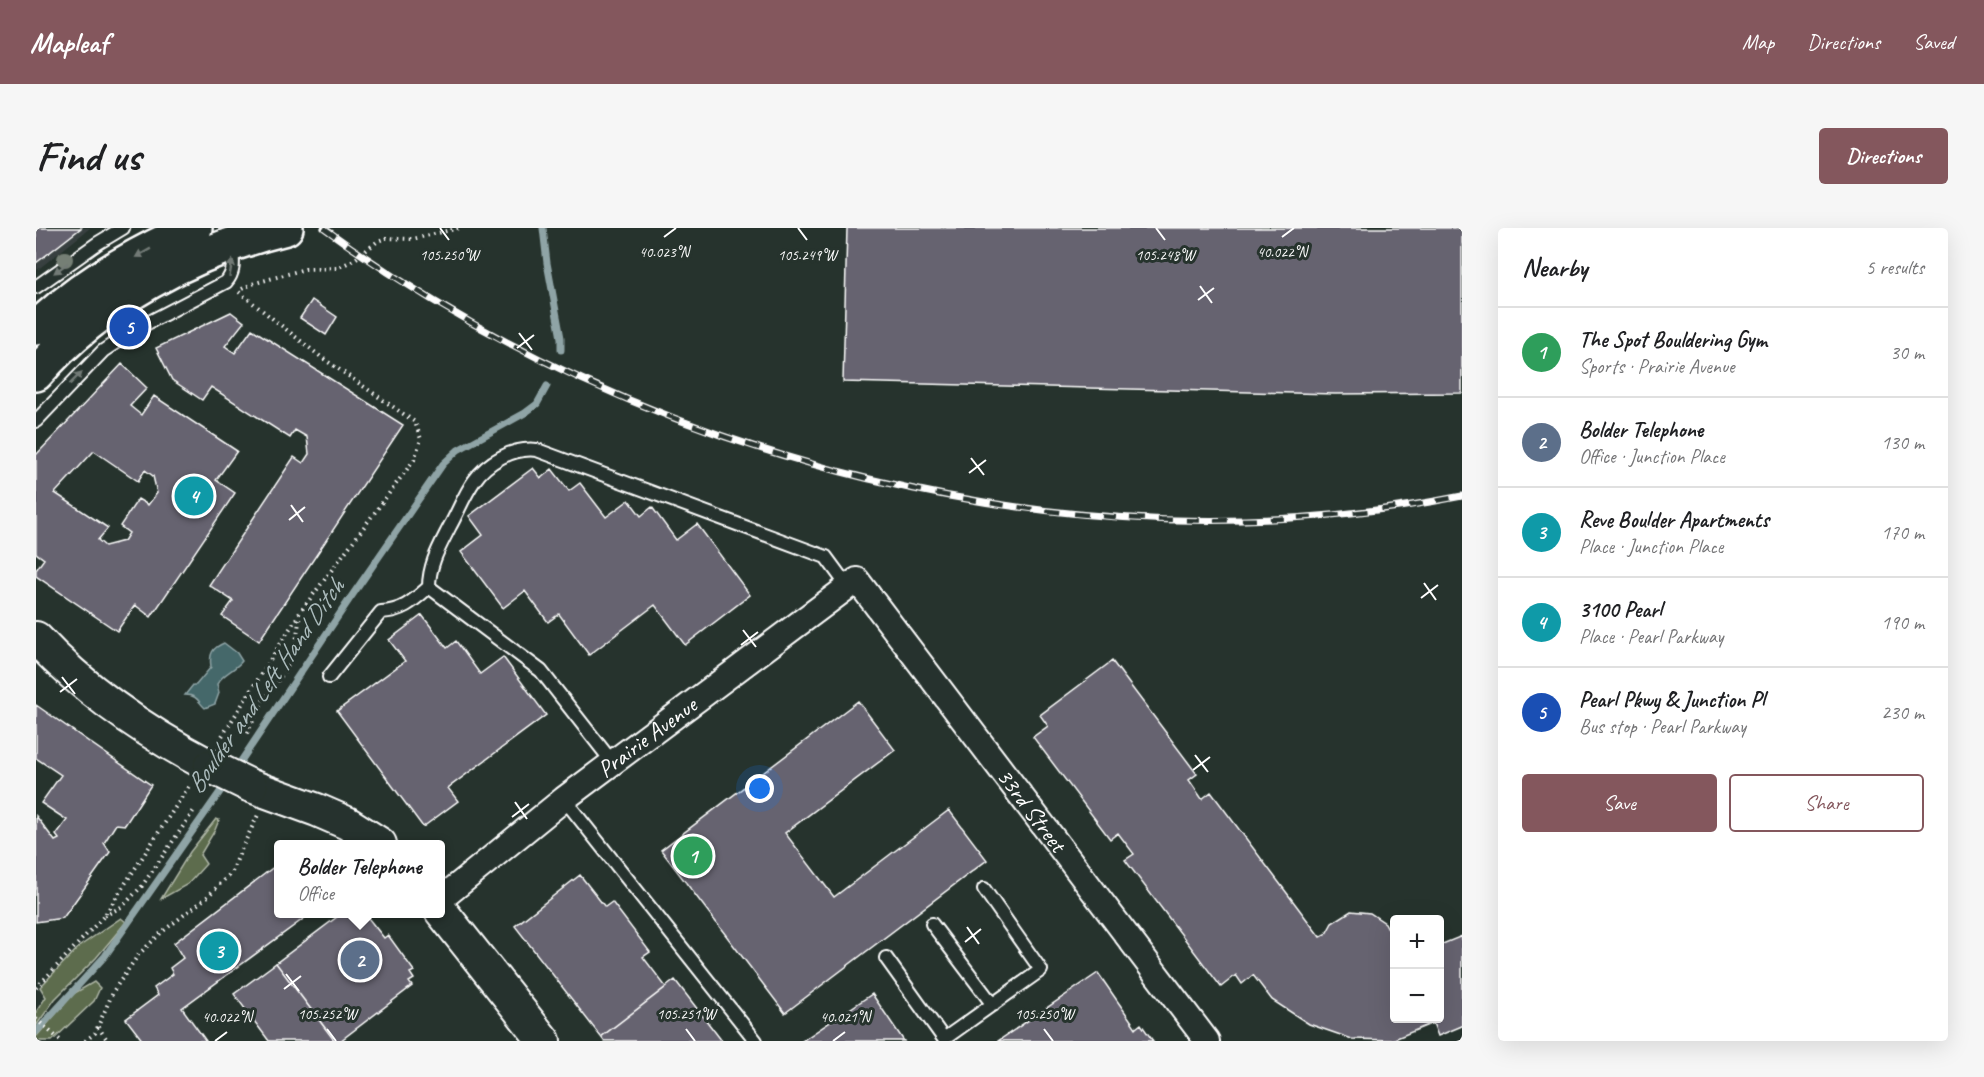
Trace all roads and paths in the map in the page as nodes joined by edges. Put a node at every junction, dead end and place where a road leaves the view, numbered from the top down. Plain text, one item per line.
1 (123, 228) edge
2 (195, 228) edge
3 (286, 228) edge
4 (459, 228) edge
5 (232, 245) junction
6 (36, 287) edge
7 (36, 328) edge
8 (36, 374) edge
9 (36, 421) edge
10 (852, 583) junction
11 (429, 587) junction
12 (301, 611) junction
13 (36, 638) edge
14 (329, 677) dead end
15 (224, 731) dead end
16 (247, 733) dead end
17 (613, 763) junction
18 (202, 773) junction
19 (260, 789) junction
20 (564, 799) junction
21 (195, 809) dead end
22 (374, 840) edge
23 (984, 889) dead end
24 (445, 896) edge
25 (104, 916) junction
26 (445, 916) edge
27 (932, 924) dead end
28 (886, 958) dead end
29 (36, 988) edge
30 (993, 1005) junction
31 (36, 1019) edge
32 (98, 1027) junction
33 (60, 1040) edge
34 (85, 1041) edge
35 (108, 1041) edge
36 (544, 1041) edge
37 (756, 1041) edge
38 (1208, 1041) edge

1 -> 6 lane
2 -> 7 main road
3 - 5 main road
4 - 12 path
5 - 8 main road
9 -> 5 lane
10 - 11 lane
10 - 17 street, Prairie Avenue
10 - 38 street, 33rd Street
11 - 14 lane
11 - 17 lane
12 - 15 path
12 - 16 path
13 - 18 street
17 - 20 street, Prairie Avenue
18 - 19 street, bridge
18 - 25 path
19 - 22 street
19 - 32 path
20 - 24 street, Prairie Avenue
20 - 37 lane
21 - 25 path
23 - 30 lane
25 - 29 path
26 - 36 street
27 - 30 lane
28 - 30 lane
31 - 33 path
32 - 34 path
32 - 35 path

